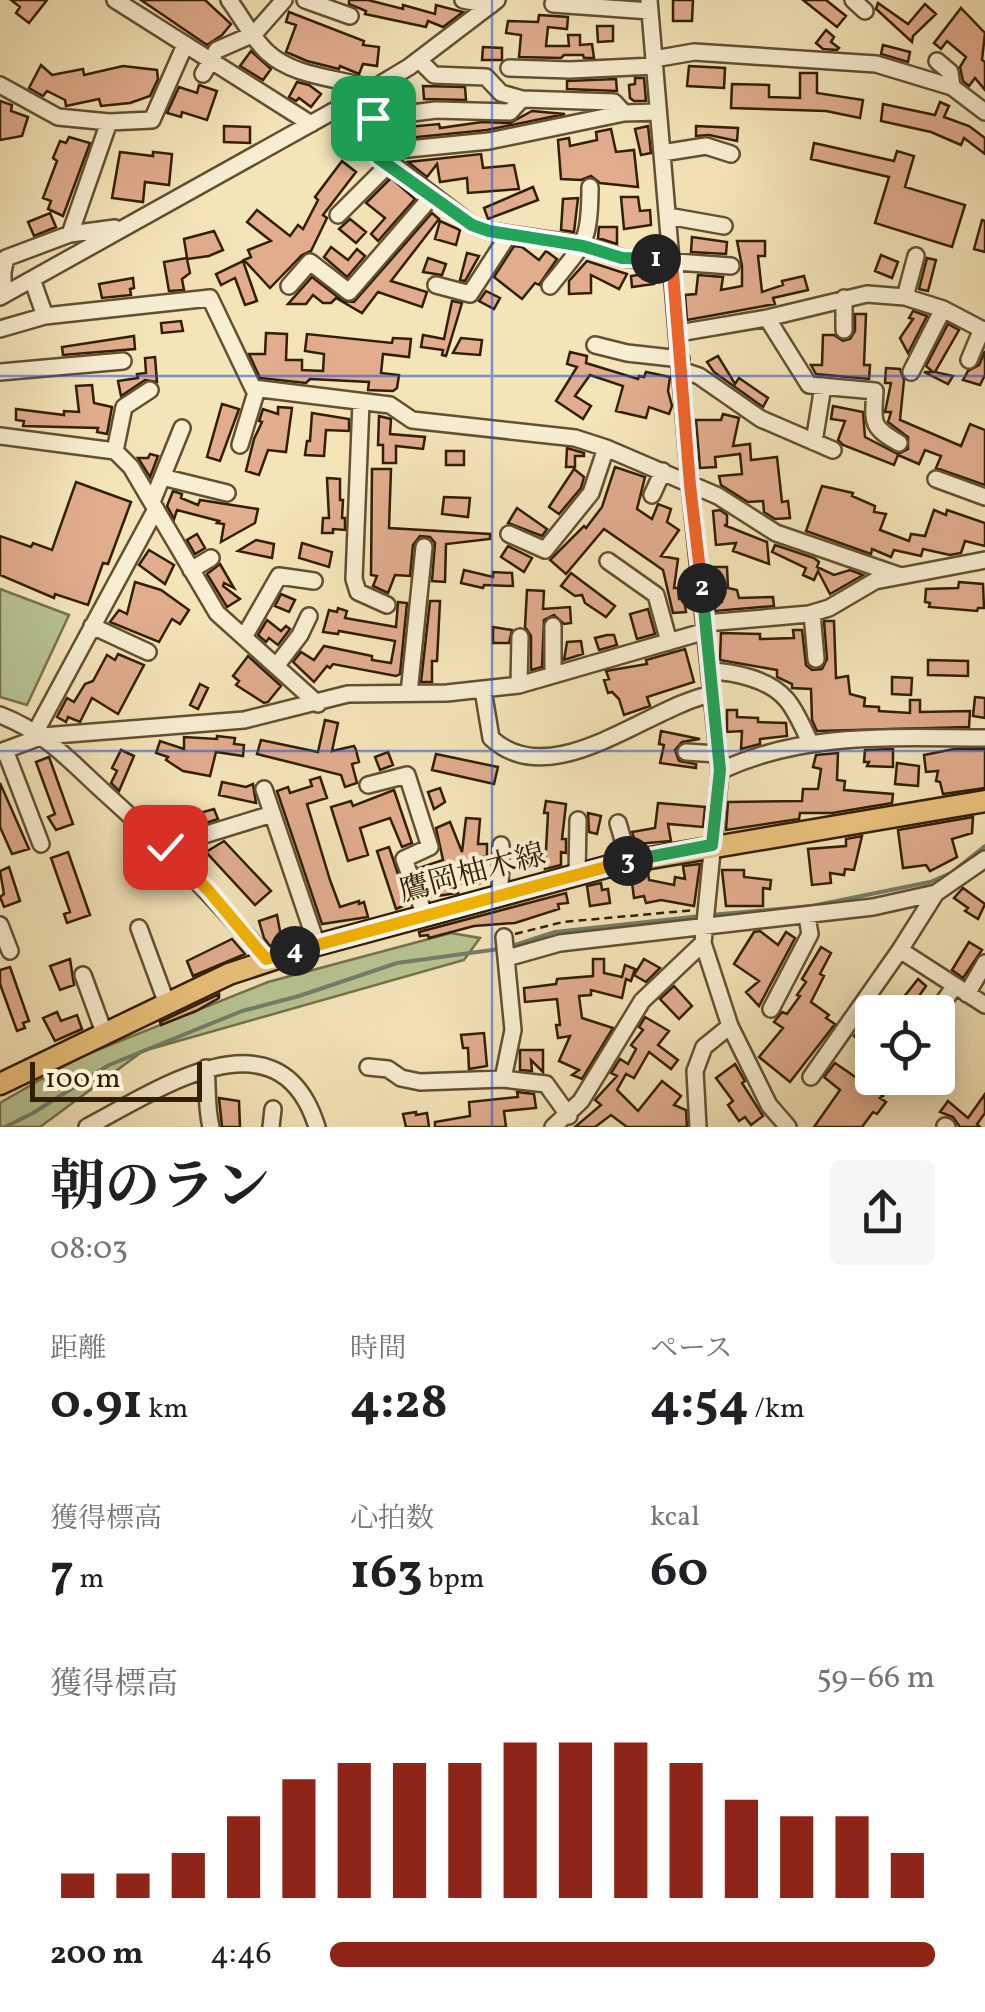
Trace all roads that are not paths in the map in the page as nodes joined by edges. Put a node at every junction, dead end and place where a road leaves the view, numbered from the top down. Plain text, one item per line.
1 (115, 0) edge
2 (229, 0) edge
3 (284, 0) edge
4 (305, 0) edge
5 (463, 0) edge
6 (494, 3) edge
7 (553, 4) dead end
8 (650, 6) edge
9 (350, 16) dead end
10 (254, 34) junction
11 (185, 45) junction
12 (419, 60) junction
13 (937, 60) dead end
14 (654, 63) junction
15 (206, 68) junction
16 (509, 68) dead end
17 (0, 85) edge
18 (952, 86) junction
19 (368, 92) junction
20 (522, 98) junction
21 (658, 112) junction
22 (985, 112) edge
23 (624, 114) junction
24 (373, 118) junction
25 (109, 122) junction
26 (311, 124) junction
27 (662, 153) junction
28 (731, 154) dead end
29 (384, 158) junction
30 (590, 187) dead end
31 (433, 195) junction
32 (338, 215) dead end
33 (668, 216) junction
34 (128, 226) junction
35 (724, 226) dead end
36 (70, 234) junction
37 (508, 234) junction
38 (583, 246) junction
39 (916, 256) dead end
40 (3, 257) edge
41 (672, 260) junction
42 (731, 266) dead end
43 (32, 279) junction
44 (436, 285) dead end
45 (289, 286) dead end
46 (550, 286) dead end
47 (2, 296) edge
48 (904, 297) junction
49 (844, 298) junction
50 (943, 309) junction
51 (45, 316) junction
52 (767, 318) junction
53 (0, 329) edge
54 (844, 330) dead end
55 (983, 330) edge
56 (678, 333) junction
57 (596, 345) dead end
58 (123, 360) dead end
59 (969, 360) dead end
60 (681, 365) junction
61 (0, 372) edge
62 (911, 372) dead end
63 (824, 386) junction
64 (257, 389) junction
65 (150, 390) dead end
66 (361, 402) junction
67 (182, 428) dead end
68 (0, 436) edge
69 (814, 442) junction
70 (899, 443) dead end
71 (240, 445) dead end
72 (606, 448) junction
73 (833, 450) dead end
74 (115, 451) junction
75 (662, 472) junction
76 (162, 477) junction
77 (936, 480) dead end
78 (690, 485) junction
79 (227, 494) dead end
80 (652, 494) dead end
81 (985, 497) edge
82 (154, 506) junction
83 (509, 534) dead end
84 (424, 546) dead end
85 (211, 558) dead end
86 (608, 560) dead end
87 (985, 560) edge
88 (191, 570) junction
89 (901, 576) junction
90 (314, 580) dead end
91 (387, 605) dead end
92 (812, 613) junction
93 (309, 616) dead end
94 (92, 626) junction
95 (553, 626) dead end
96 (706, 627) junction
97 (520, 636) dead end
98 (244, 637) junction
99 (669, 642) junction
100 (148, 652) dead end
101 (816, 660) dead end
102 (277, 665) junction
103 (710, 671) junction
104 (552, 675) junction
105 (519, 685) junction
106 (484, 690) junction
107 (409, 692) junction
108 (712, 694) junction
109 (318, 704) junction
110 (0, 715) edge
111 (39, 733) junction
112 (985, 738) edge
113 (810, 742) junction
114 (2, 751) edge
115 (686, 752) dead end
116 (719, 762) junction
117 (368, 785) dead end
118 (264, 789) dead end
119 (985, 802) edge
120 (272, 814) junction
121 (578, 820) dead end
122 (618, 823) dead end
123 (41, 844) dead end
124 (712, 845) junction
125 (501, 846) dead end
126 (165, 847) junction
127 (985, 859) edge
128 (630, 861) junction
129 (577, 875) junction
130 (936, 892) junction
131 (500, 896) junction
132 (425, 916) junction
133 (807, 917) junction
134 (706, 923) junction
135 (0, 924) edge
136 (139, 928) dead end
137 (504, 937) road end
138 (317, 945) junction
139 (900, 950) junction
140 (10, 952) dead end
141 (507, 958) junction
142 (266, 959) junction
143 (985, 963) edge
144 (84, 975) dead end
145 (961, 990) junction
146 (955, 995) edge
147 (167, 1004) junction
148 (985, 1005) edge
149 (771, 1009) dead end
150 (730, 1026) junction
151 (105, 1035) junction
152 (368, 1067) dead end
153 (206, 1068) junction
154 (811, 1077) dead end
155 (503, 1078) junction
156 (0, 1084) edge
157 (273, 1109) dead end
158 (569, 1116) junction
159 (87, 1127) edge
160 (211, 1127) edge
161 (270, 1127) edge
162 (317, 1127) edge
163 (553, 1127) edge
164 (698, 1127) edge
165 (788, 1127) edge

1 - 11 street
2 - 10 street
3 - 10 street
4 - 9 street
5 - 6 street
6 - 12 street
7 - 8 street
8 - 14 street
10 - 15 street
10 - 19 street
11 - 15 street
11 - 25 street
12 - 19 street
12 - 20 street
13 - 18 street
14 - 16 street
14 - 18 street
14 - 21 street
15 - 26 street
17 - 25 street
18 - 22 street
19 - 24 street
19 - 26 street
20 - 23 street
20 - 24 street
21 - 23 street
21 - 27 street
23 - 29 street
24 - 29 street
25 - 36 street
26 - 34 street
27 - 28 street
27 - 33 street
29 - 31 street
29 - 32 street
30 - 38 street
31 - 37 street
31 - 45 street
33 - 35 street
33 - 41 street
34 - 36 street
34 - 43 street
36 - 40 street
37 - 38 street
37 - 44 street
38 - 41 street
38 - 46 street
39 - 48 street
40 - 47 street
41 - 42 street
41 - 56 street
43 - 47 street
43 - 51 street
48 - 49 street
48 - 50 street
49 - 52 street
49 - 54 street
50 - 55 street
50 - 62 street
51 - 53 street
51 - 64 street
52 - 56 street
52 - 63 street
55 - 59 street
56 - 60 street
57 - 60 street
58 - 61 street
60 - 69 street
60 - 78 street
63 - 69 street
63 - 70 street
64 - 66 street
64 - 71 street
65 - 74 street
66 - 72 street
66 - 91 street
67 - 76 street
68 - 74 street
69 - 73 street
72 - 75 street
72 - 83 street
74 - 82 street
75 - 78 street
75 - 80 street
76 - 79 street
76 - 82 street
77 - 81 street
78 - 89 street
78 - 96 street
82 - 88 street
82 - 94 street
84 - 107 street
85 - 88 street
86 - 99 street
87 - 89 street
88 - 98 street
89 - 92 street
90 - 98 street
92 - 96 street
92 - 101 street
93 - 102 street
94 - 100 street
94 - 111 street
95 - 104 street
96 - 99 street
96 - 103 street
97 - 105 street
98 - 102 street
99 - 104 street
102 - 109 street
103 - 108 street
103 - 113 street
104 - 105 street
105 - 106 street
106 - 107 street
106 - 108 street
107 - 109 street
108 - 116 street
109 - 111 street
110 - 111 street
111 - 114 street
111 - 126 street
112 - 113 street
113 - 116 street
114 - 123 street
115 - 116 street
116 - 124 street
117 - 132 street
118 - 120 street
119 - 124 main road, 鷹岡柚木線
120 - 126 street
120 - 138 street
121 - 129 street
122 - 128 street
124 - 128 main road, 鷹岡柚木線
124 - 134 street
125 - 131 street
126 - 142 street
127 - 130 street
128 - 129 main road, 鷹岡柚木線
129 - 131 main road, 鷹岡柚木線
130 - 133 street
130 - 139 street
131 - 132 main road, 鷹岡柚木線
132 - 138 main road, 鷹岡柚木線
133 - 134 street
133 - 149 street
134 - 141 street
134 - 150 street
134 - 158 street
135 - 140 street
136 - 147 street
137 - 141 street
138 - 142 main road, 鷹岡柚木線
139 - 145 street
139 - 154 street
141 - 155 street
142 - 147 main road, 鷹岡柚木線
143 - 145 street
144 - 151 street
145 - 146 street
145 - 148 street
147 - 151 main road, 鷹岡柚木線
150 - 164 street
150 - 165 street
151 - 156 main road, 鷹岡柚木線
152 - 155 street
153 - 159 street
153 - 160 street
153 - 162 street
155 - 158 street
157 - 161 street
158 - 163 street

